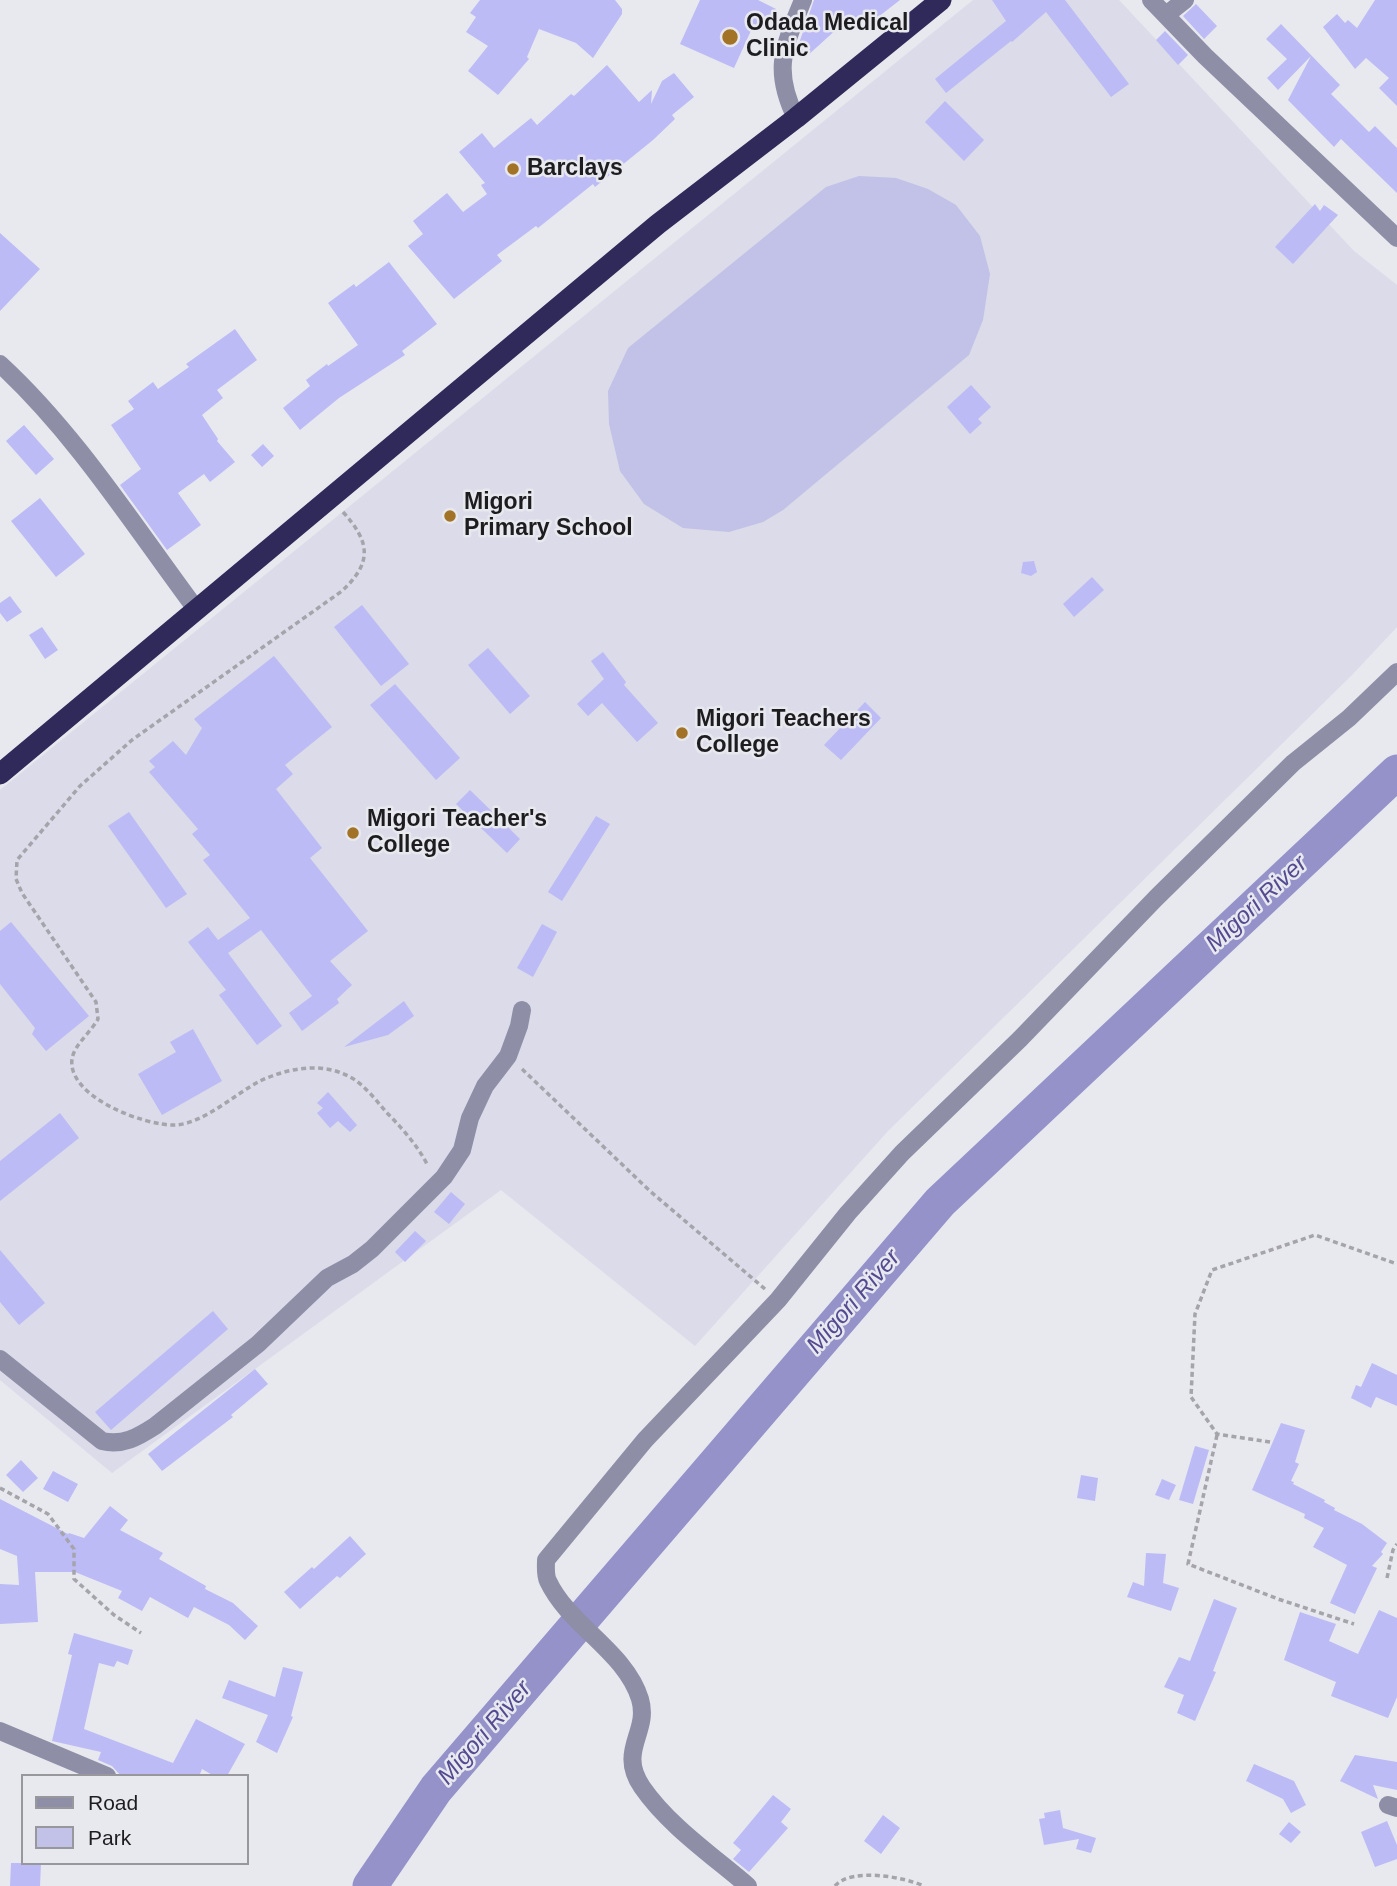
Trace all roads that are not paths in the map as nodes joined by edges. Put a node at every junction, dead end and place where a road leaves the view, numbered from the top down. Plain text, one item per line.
1 (803, 0) edge
2 (941, 0) edge
3 (1152, 0) edge
4 (1185, 0) edge
5 (1166, 15) junction
6 (796, 118) junction
7 (1397, 238) edge
8 (0, 364) edge
9 (196, 609) junction
10 (1397, 672) edge
11 (0, 774) edge
12 (522, 1010) dead end
13 (0, 1359) edge
14 (0, 1731) edge
15 (102, 1774) edge
16 (748, 1886) edge

1 - 6 street
2 - 6 highway
3 - 5 street
4 - 5 street
5 - 7 street
6 - 9 highway
8 - 9 street
9 - 11 highway
10 - 16 street
12 - 13 street
14 - 15 street

